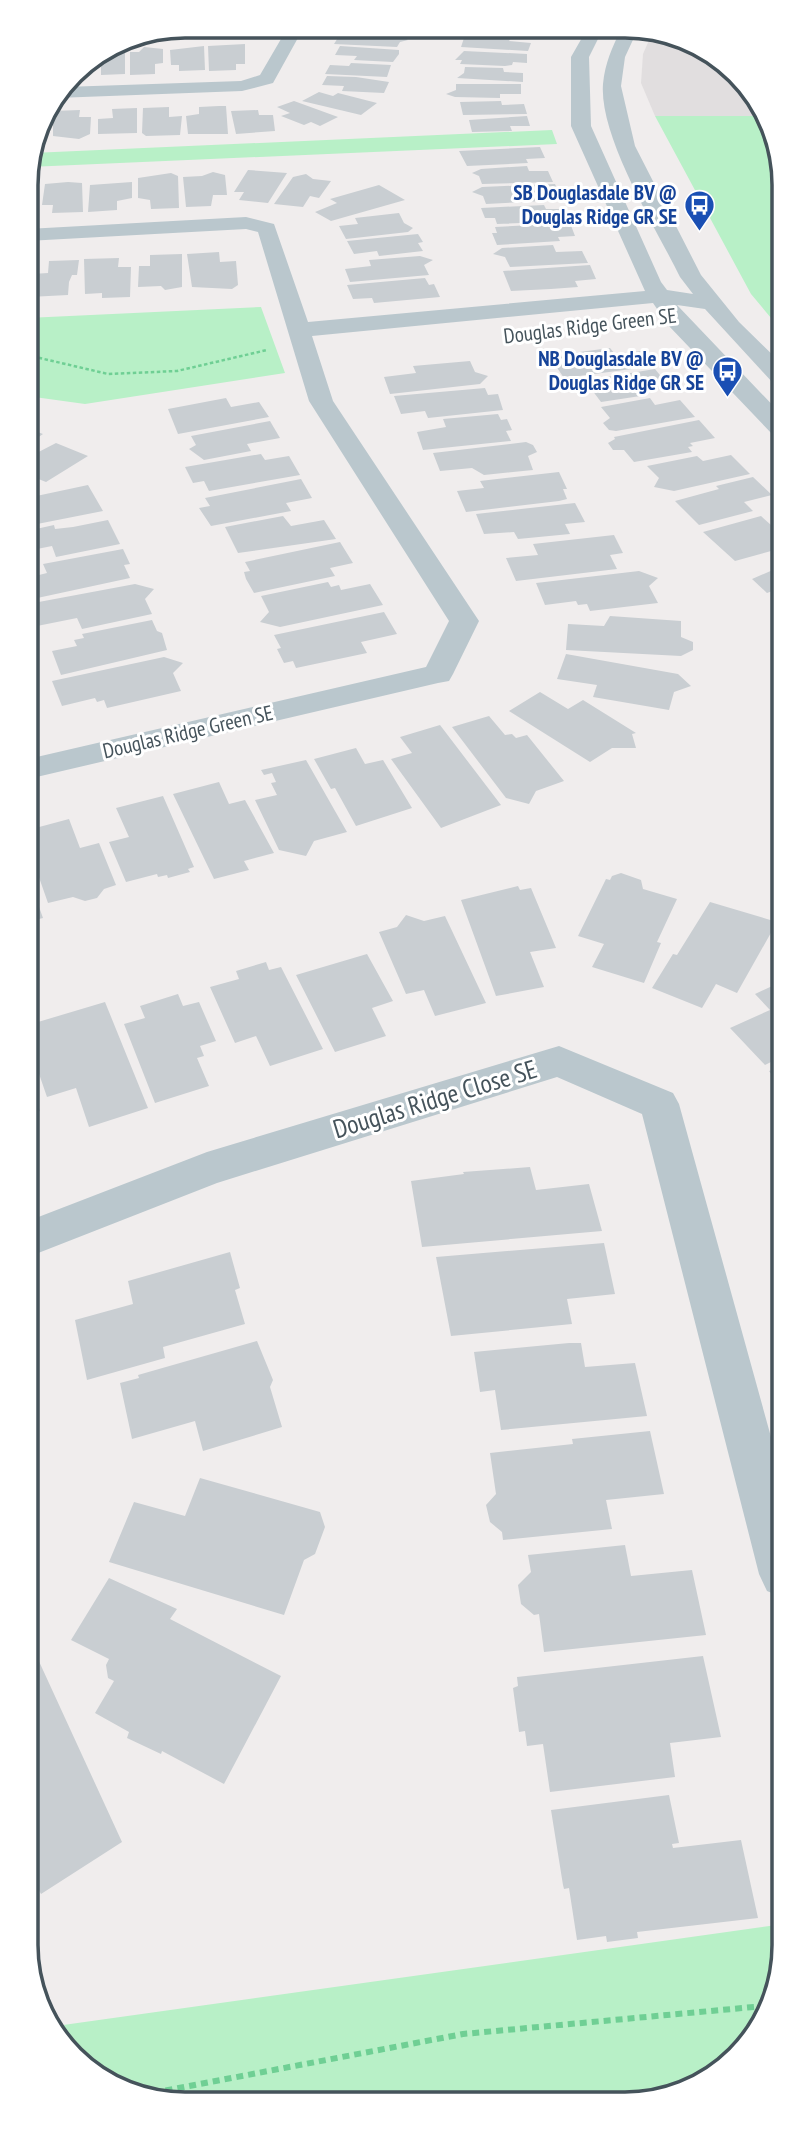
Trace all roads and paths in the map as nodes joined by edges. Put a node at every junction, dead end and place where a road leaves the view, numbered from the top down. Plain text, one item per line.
1 (590, 38) edge
2 (625, 38) edge
3 (289, 39) edge
4 (72, 93) edge
5 (39, 234) edge
6 (658, 296) junction
7 (711, 303) junction
8 (677, 320) junction
9 (649, 323) dead end
10 (313, 346) junction
11 (39, 358) edge
12 (772, 367) edge
13 (772, 419) edge
14 (39, 766) edge
15 (38, 1236) edge
16 (772, 1529) edge
17 (759, 2006) edge
18 (164, 2091) edge

1 - 6 street
2 - 7 street
3 - 4 street
5 - 10 street, Douglas Ridge Green SE
6 - 7 street, Douglas Ridge Green SE
6 - 8 street
6 - 10 street, Douglas Ridge Green SE
7 - 8 street, Douglas Ridge Green SE
7 - 12 street
8 - 9 street, Douglas Ridge Green SE
8 - 13 street
10 - 11 path
10 - 14 street, Douglas Ridge Green SE
15 - 16 street, Douglas Ridge Close SE
17 - 18 path

